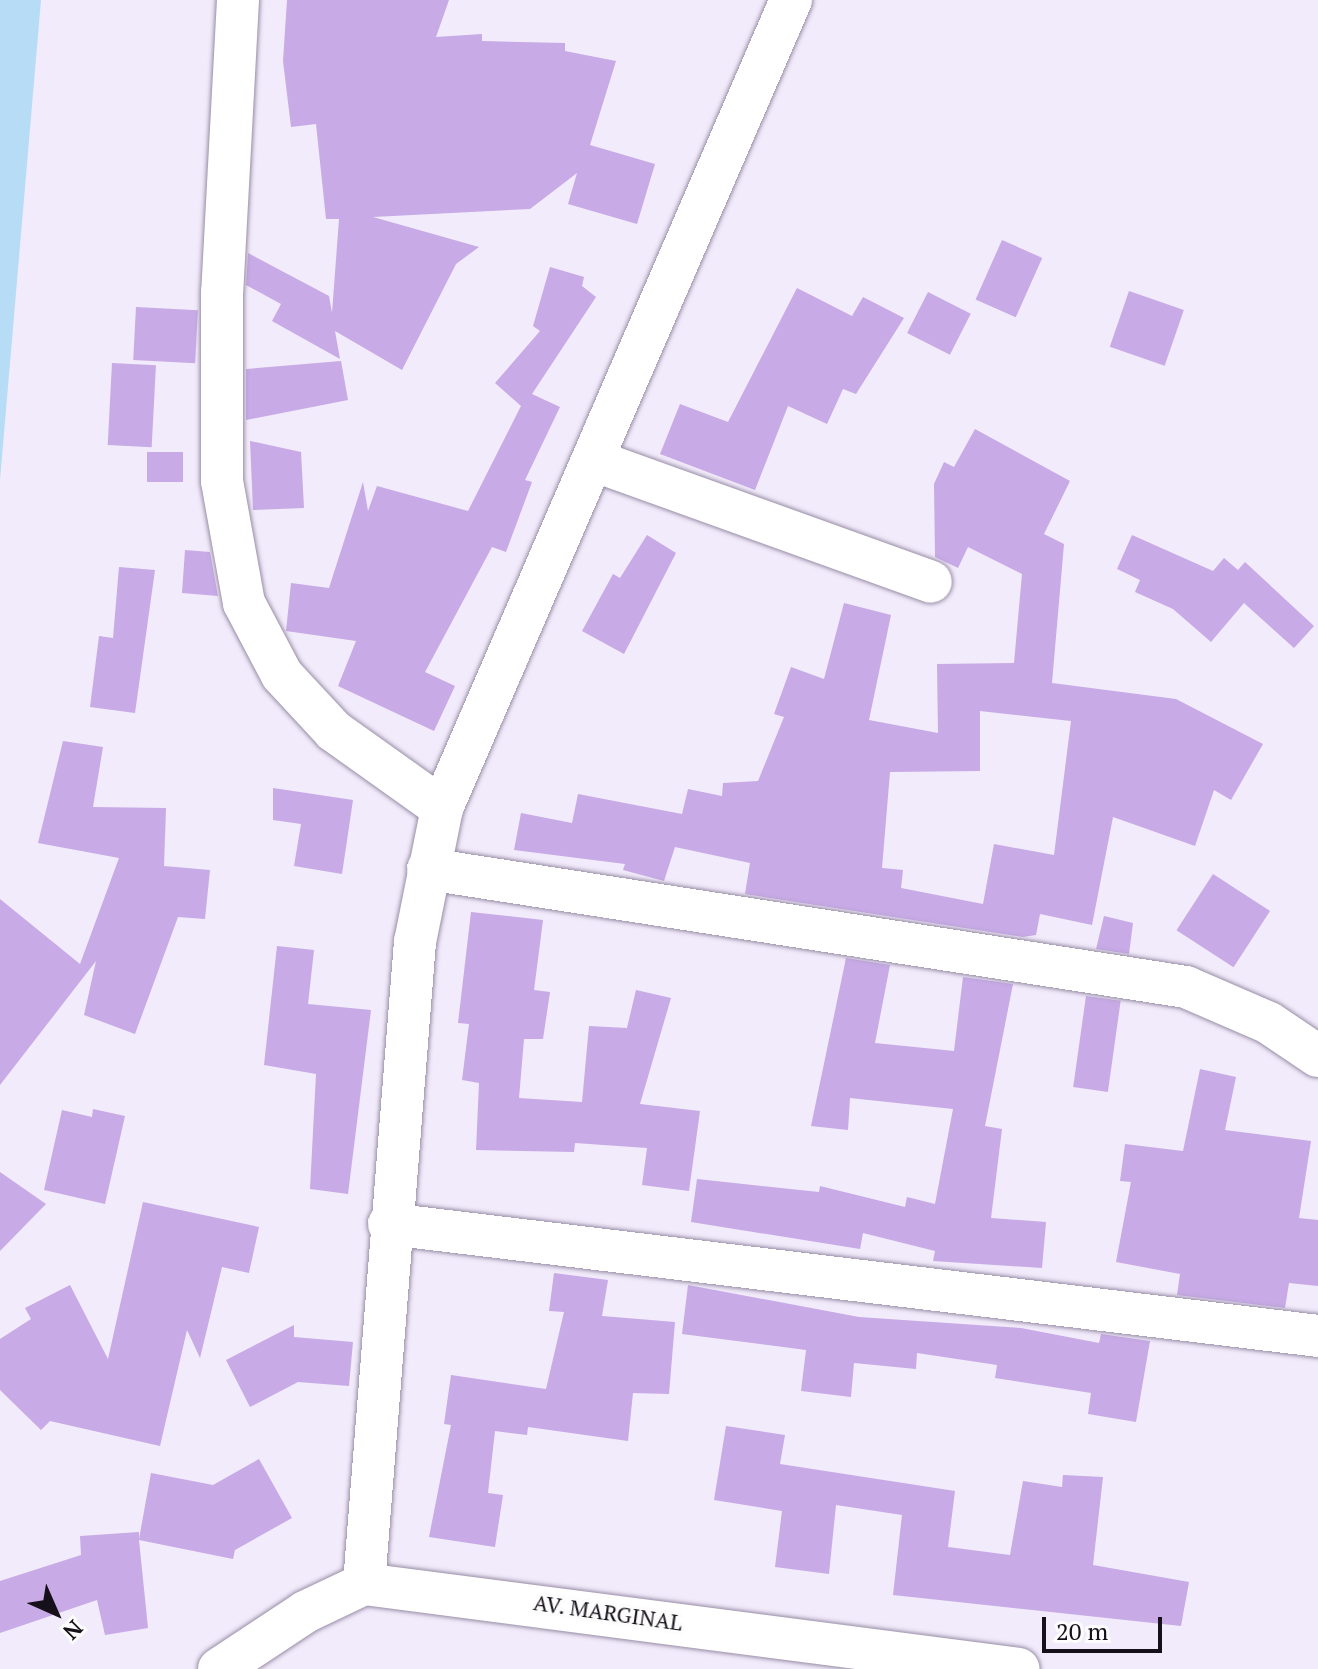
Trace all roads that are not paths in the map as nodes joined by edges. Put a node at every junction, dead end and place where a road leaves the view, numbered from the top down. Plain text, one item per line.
1 (238, 0) edge
2 (791, 0) edge
3 (593, 460) junction
4 (931, 582) dead end
5 (442, 808) junction
6 (428, 869) junction
7 (1318, 1056) edge
8 (389, 1224) junction
9 (1318, 1336) edge
10 (364, 1584) junction
11 (219, 1669) edge
12 (1019, 1669) edge

1 - 5 street
2 - 3 street
3 - 4 street
3 - 5 street
5 - 6 street
6 - 7 street
6 - 8 street
8 - 9 street
8 - 10 street
10 - 11 street
10 - 12 street, AV. MARGINAL

